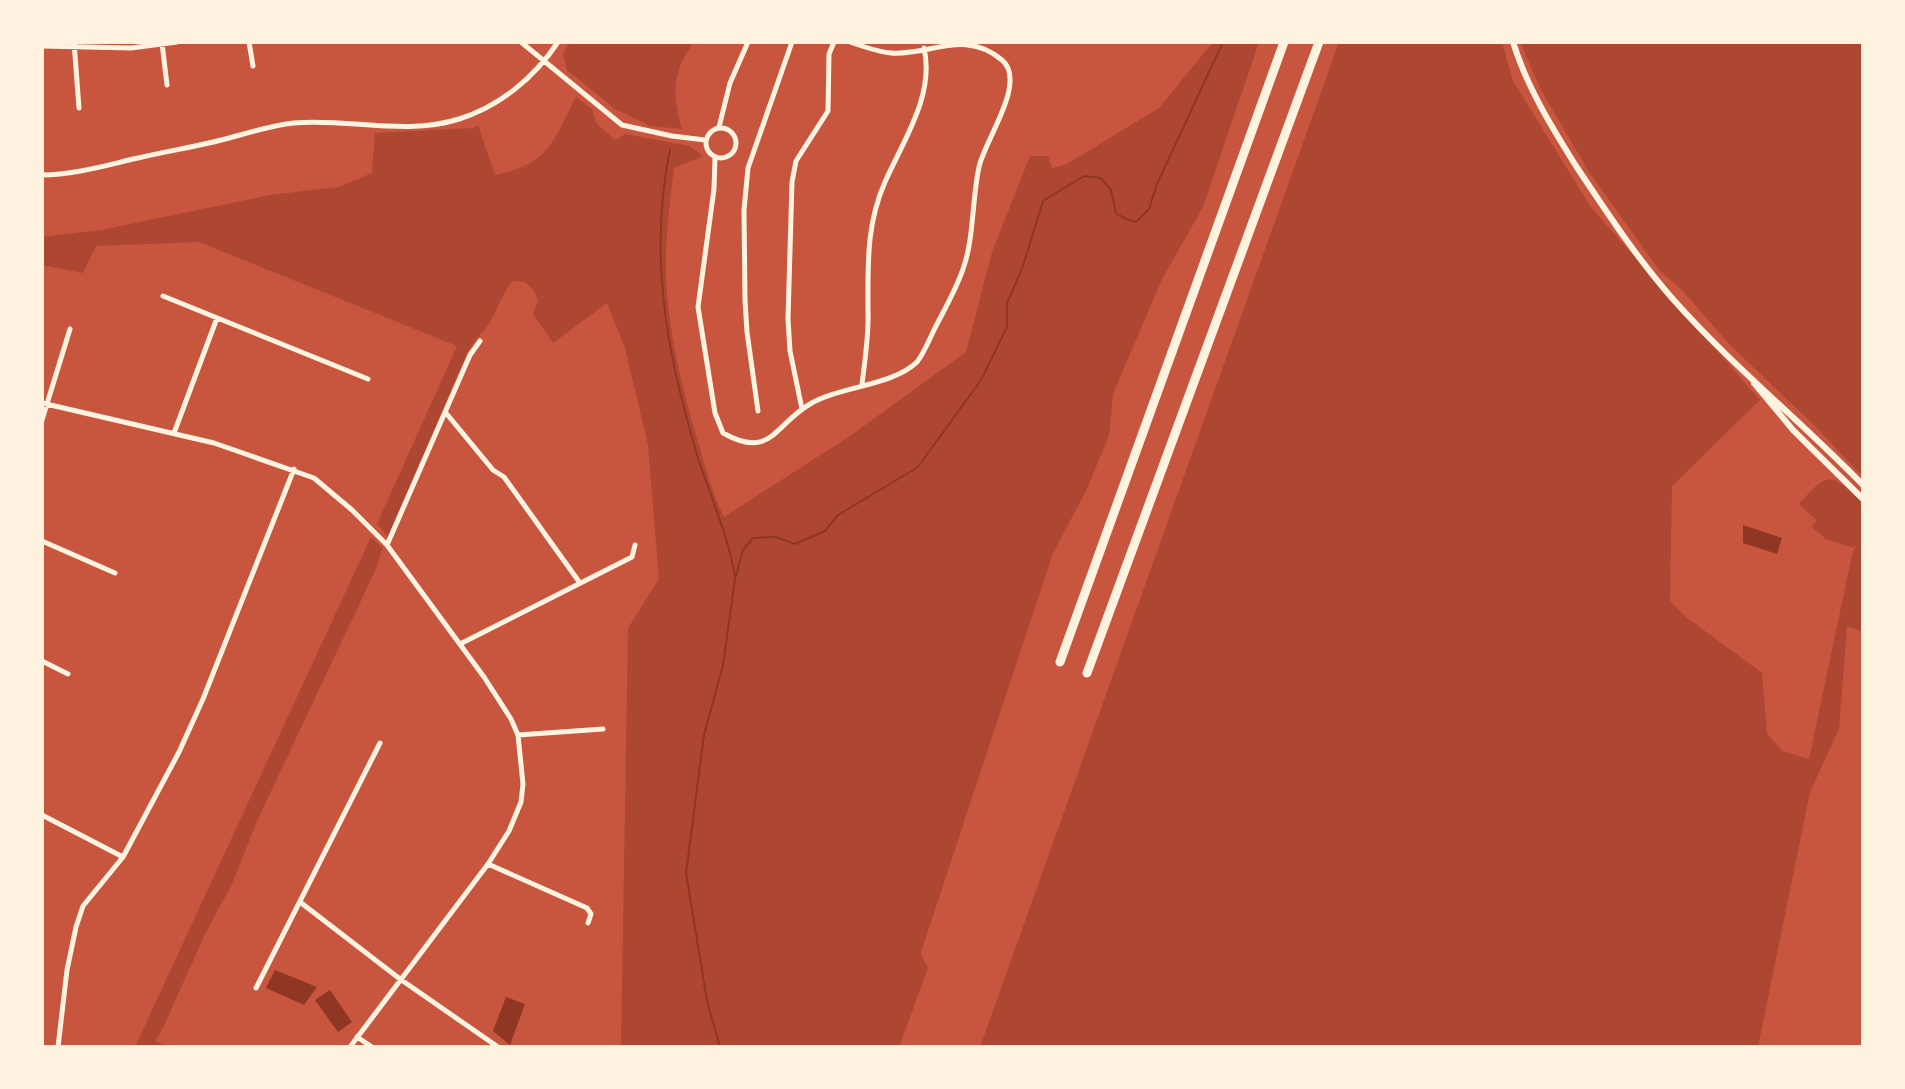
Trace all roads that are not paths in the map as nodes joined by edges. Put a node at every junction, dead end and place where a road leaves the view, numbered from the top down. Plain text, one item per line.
1 (177, 42) edge
2 (249, 42) edge
3 (521, 42) edge
4 (558, 42) edge
5 (748, 42) edge
6 (792, 42) edge
7 (834, 42) edge
8 (850, 42) edge
9 (1284, 42) edge
10 (1319, 42) edge
11 (1513, 42) edge
12 (162, 43) edge
13 (73, 44) edge
14 (42, 46) edge
15 (924, 48) junction
16 (545, 62) junction
17 (253, 66) dead end
18 (167, 85) dead end
19 (79, 108) dead end
20 (719, 128) junction
21 (705, 140) junction
22 (715, 158) junction
23 (42, 175) edge
24 (163, 296) dead end
25 (217, 318) junction
26 (70, 329) dead end
27 (480, 341) dead end
28 (1747, 374) junction
29 (368, 379) dead end
30 (862, 384) junction
31 (45, 404) edge
32 (802, 409) junction
33 (758, 411) dead end
34 (446, 413) junction
35 (42, 420) edge
36 (174, 433) junction
37 (294, 469) junction
38 (1863, 485) edge
39 (1863, 499) edge
40 (42, 541) edge
41 (387, 545) junction
42 (635, 545) dead end
43 (115, 573) dead end
44 (580, 583) junction
45 (460, 644) junction
46 (42, 661) edge
47 (1060, 662) dead end
48 (1087, 673) dead end
49 (68, 674) dead end
50 (603, 729) dead end
51 (518, 735) junction
52 (380, 743) dead end
53 (42, 815) edge
54 (123, 857) junction
55 (488, 864) junction
56 (300, 902) junction
57 (588, 923) dead end
58 (400, 979) junction
59 (256, 988) dead end
60 (357, 1037) junction
61 (58, 1047) edge
62 (350, 1047) edge
63 (372, 1047) edge
64 (498, 1047) edge

1 - 12 street
2 - 17 street
3 - 16 street
4 - 16 street
5 - 20 street
6 - 33 street
7 - 32 street
8 - 15 street
9 - 47 highway
10 - 48 highway
11 - 28 street
12 - 13 street
12 - 18 street
13 - 14 street
13 - 19 street
15 - 30 street
15 - 30 street
16 - 21 street
16 - 23 street
20 - 21 street
20 - 22 street
21 - 22 street
22 - 32 street
24 - 25 street
25 - 29 street
25 - 36 street
26 - 31 street
27 - 34 street
28 - 38 street
28 - 39 street
30 - 32 street
31 - 35 street
31 - 36 street
34 - 41 street
34 - 44 street
36 - 37 street
37 - 41 street
37 - 54 street
40 - 43 street
41 - 45 street
42 - 44 street
44 - 45 street
45 - 51 street
46 - 49 street
50 - 51 street
51 - 55 street
52 - 56 street
53 - 54 street
54 - 61 street
55 - 57 street
55 - 58 street
56 - 58 street
56 - 59 street
58 - 60 street
58 - 64 street
60 - 62 street
60 - 63 street

